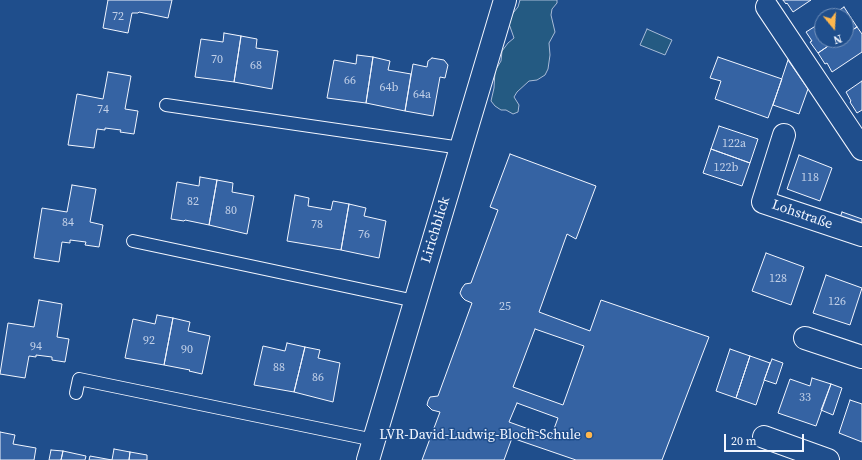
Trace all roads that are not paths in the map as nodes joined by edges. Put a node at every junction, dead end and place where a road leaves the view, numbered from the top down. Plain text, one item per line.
1 (504, 0) edge
2 (767, 7) dead end
3 (166, 105) dead end
4 (784, 135) dead end
5 (460, 148) junction
6 (862, 149) edge
7 (862, 236) edge
8 (133, 241) dead end
9 (415, 301) junction
10 (805, 338) dead end
11 (862, 357) edge
12 (76, 393) dead end
13 (764, 437) dead end
14 (371, 450) edge
15 (828, 460) edge

1 - 5 street, Lirichblick
2 - 6 street
3 - 5 lane
4 - 7 street, Lohstraße
5 - 9 street, Lirichblick
8 - 9 lane
9 - 14 street, Lirichblick
10 - 11 street
12 - 14 lane
13 - 15 street

